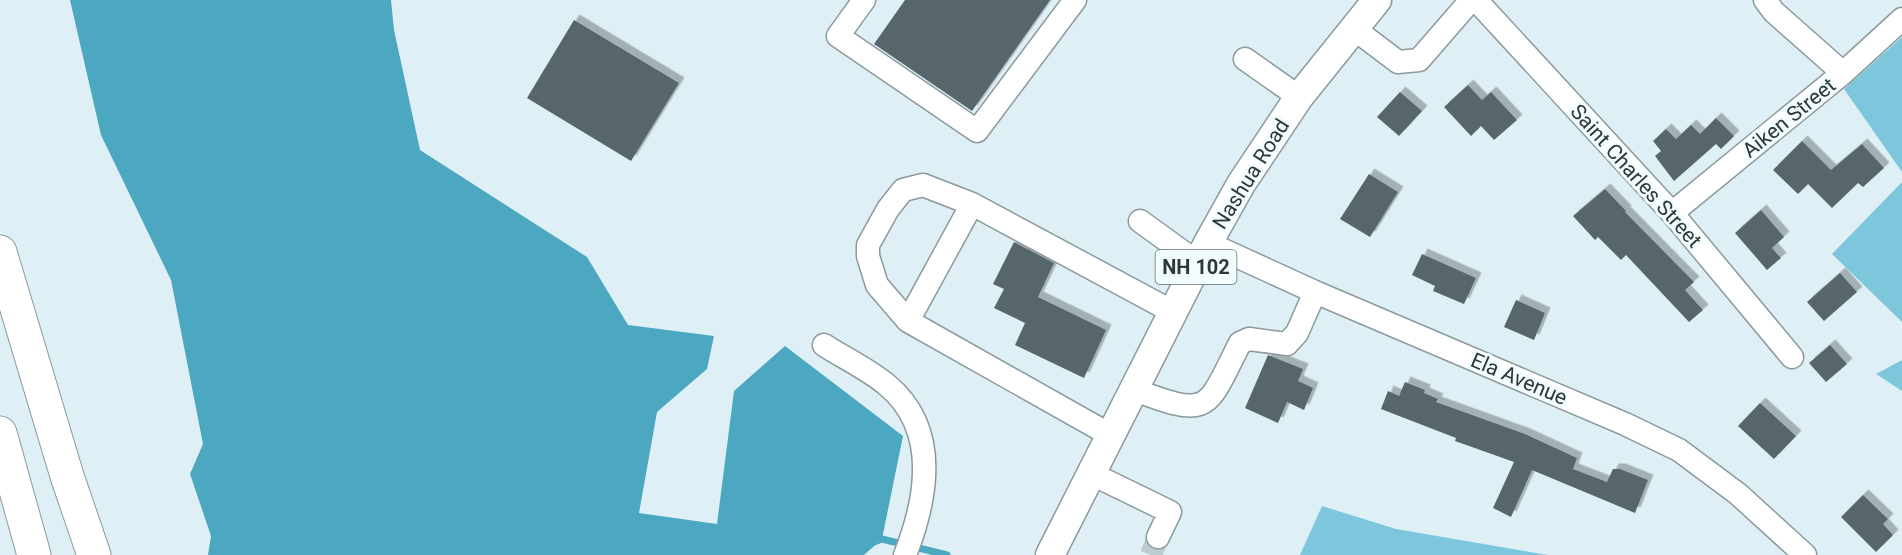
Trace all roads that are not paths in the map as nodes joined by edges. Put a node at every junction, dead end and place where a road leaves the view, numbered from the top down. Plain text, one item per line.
1 (864, 0) edge
2 (1076, 0) edge
3 (1377, 0) edge
4 (1474, 0) edge
5 (1765, 0) edge
6 (1902, 19) edge
7 (1353, 28) junction
8 (1245, 59) dead end
9 (1843, 74) junction
10 (1299, 97) junction
11 (972, 204) junction
12 (1672, 213) junction
13 (1140, 221) dead end
14 (0, 252) edge
15 (1203, 253) junction
16 (1315, 292) junction
17 (1173, 312) junction
18 (908, 321) junction
19 (824, 345) dead end
20 (1792, 357) dead end
21 (1135, 390) junction
22 (0, 433) edge
23 (1112, 436) junction
24 (1092, 474) junction
25 (1158, 537) tunnel mouth
26 (34, 555) edge
27 (94, 555) edge
28 (905, 555) edge
29 (1050, 555) edge
30 (1805, 555) edge

1 - 2 street
3 - 7 main road, Nashua Road / NH 102
4 - 7 street
4 - 12 street, Saint Charles Street
5 - 9 street
6 - 9 street, Aiken Street
7 - 10 main road, Nashua Road / NH 102
8 - 10 street
9 - 12 street, Aiken Street
10 - 15 main road, Nashua Road / NH 102
11 - 17 street
11 - 18 street
11 - 18 street
12 - 20 street, Saint Charles Street
13 - 15 street, Ela Avenue
14 - 27 highway
15 - 16 street, Ela Avenue
15 - 17 main road, Nashua Road / NH 102
16 - 21 street
16 - 30 street, Ela Avenue
17 - 21 main road, Nashua Road / NH 102
18 - 23 street
19 - 28 street
21 - 23 main road, Nashua Road / NH 102
22 - 26 highway
23 - 24 main road, Nashua Road / NH 102
24 - 25 street
24 - 29 main road, Nashua Road / NH 102

